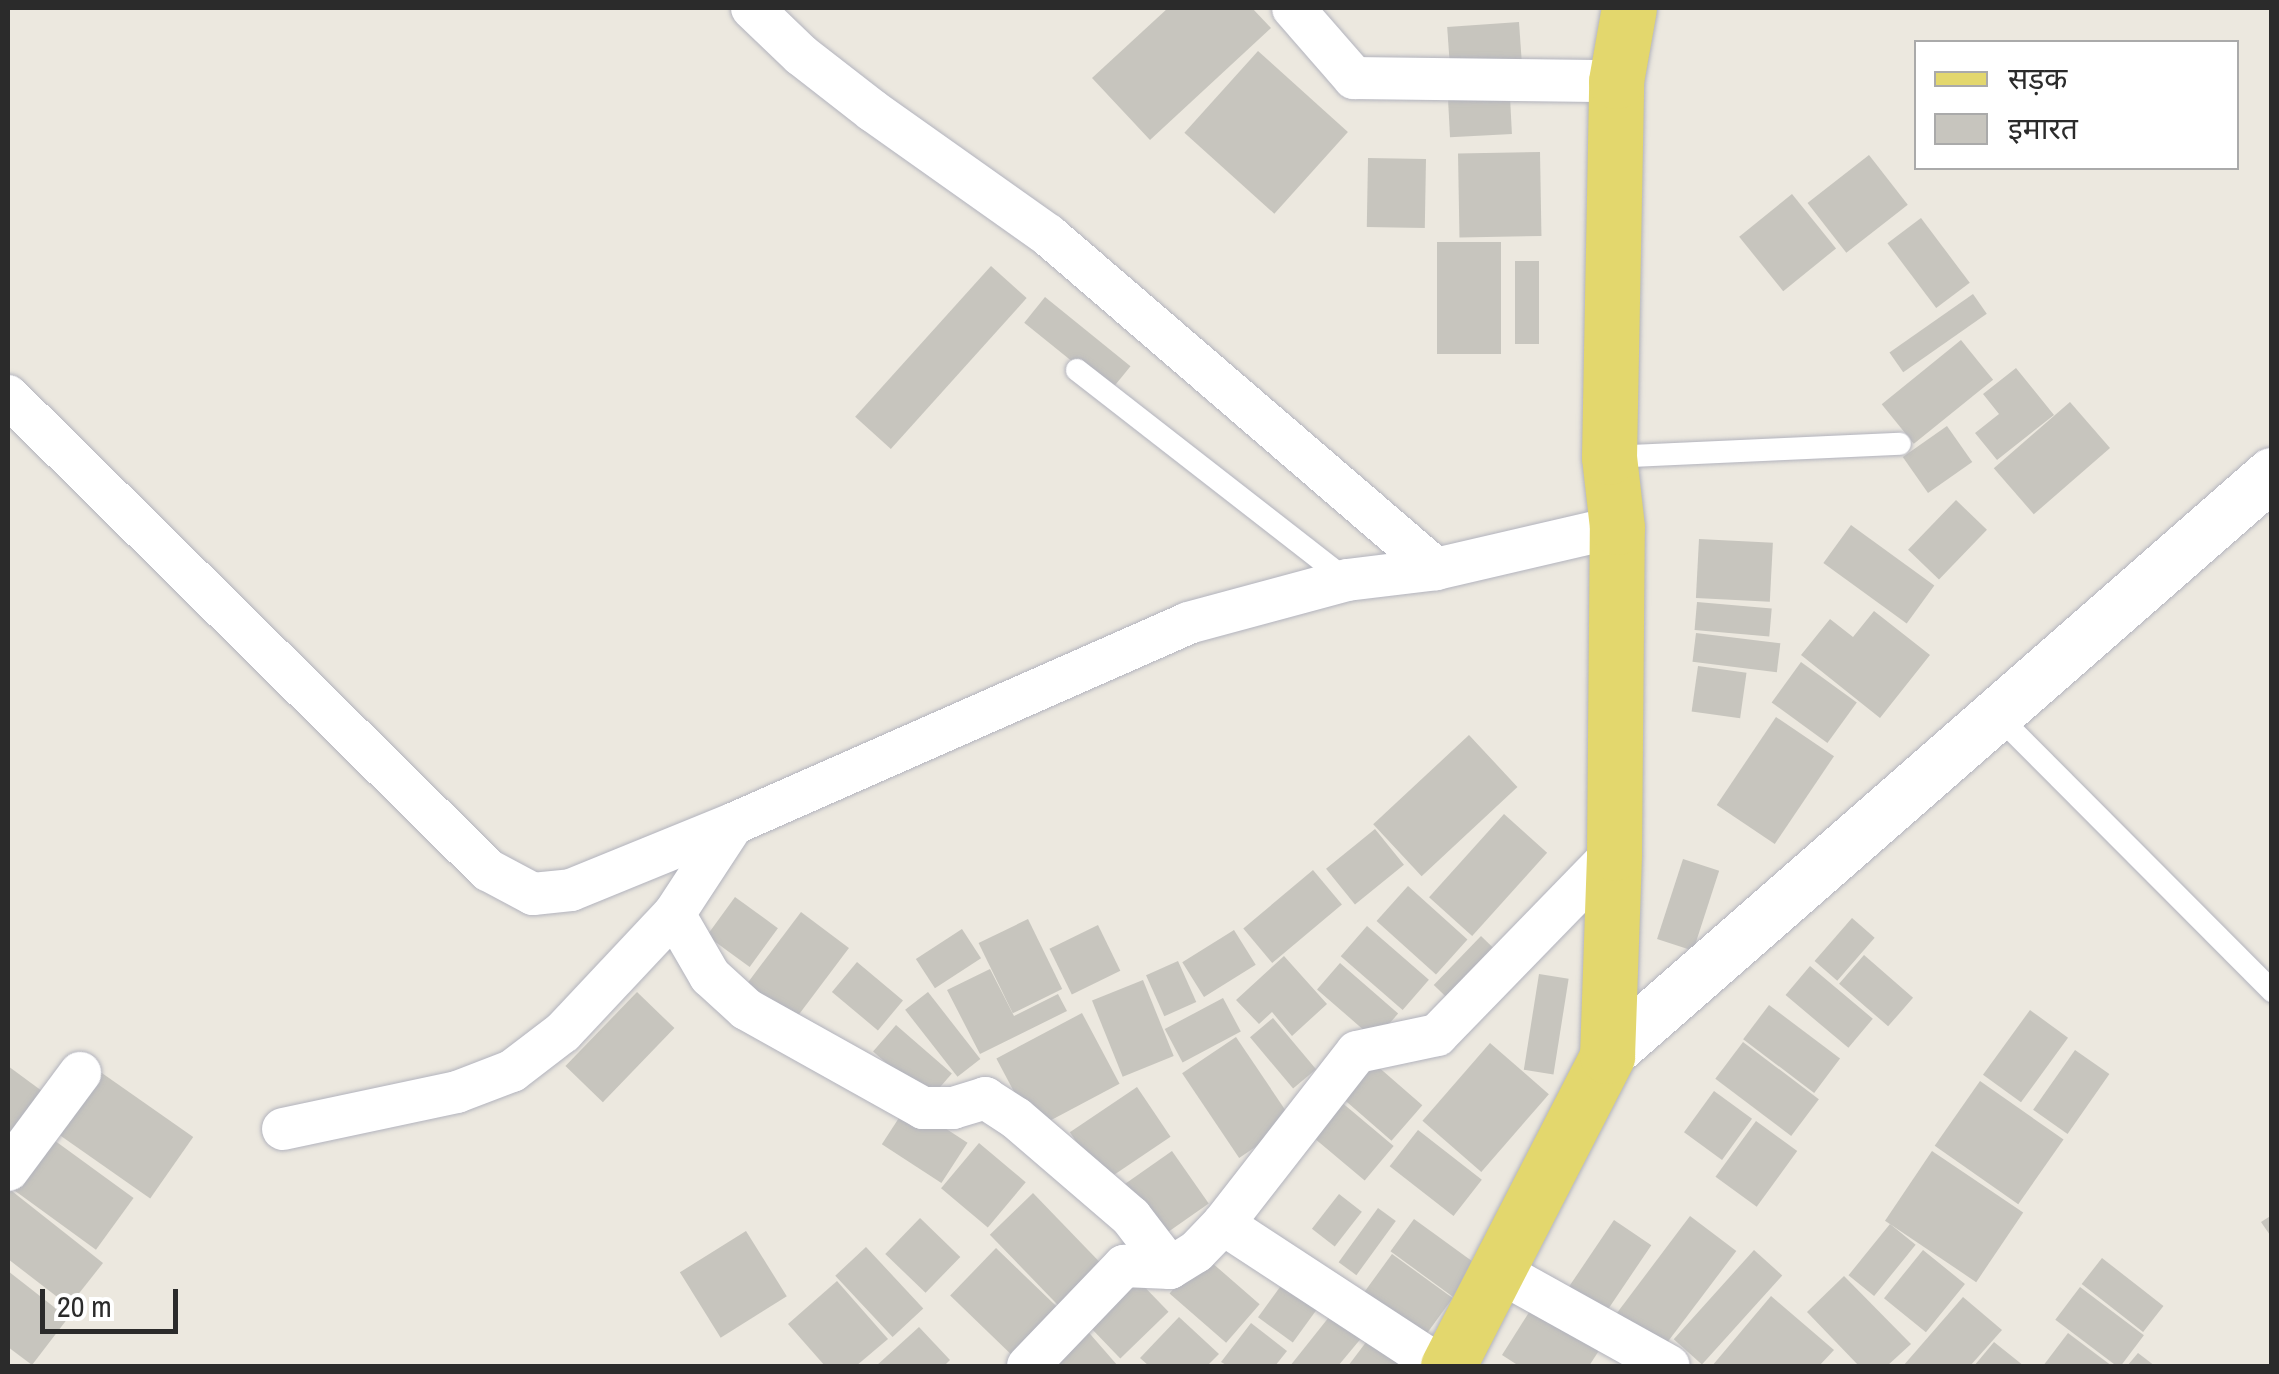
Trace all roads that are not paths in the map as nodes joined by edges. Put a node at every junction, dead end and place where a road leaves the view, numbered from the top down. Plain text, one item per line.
1 (752, 8) edge
2 (1294, 8) edge
3 (1630, 8) edge
4 (1616, 81) junction
5 (1077, 370) dead end
6 (8, 396) edge
7 (1900, 444) dead end
8 (1609, 457) junction
9 (2272, 474) edge
10 (1617, 527) junction
11 (1436, 569) junction
12 (1347, 580) junction
13 (1997, 715) junction
14 (733, 824) junction
15 (1614, 853) junction
16 (674, 914) junction
17 (2272, 991) edge
18 (1607, 1056) junction
19 (80, 1073) dead end
20 (284, 1129) dead end
21 (8, 1170) edge
22 (1223, 1224) junction
23 (1170, 1268) junction
24 (1500, 1272) junction
25 (1028, 1366) edge
26 (1440, 1366) edge
27 (1448, 1366) edge
28 (1670, 1366) edge

1 - 11 street
2 - 4 street
3 - 4 main road
4 - 8 main road
5 - 12 lane
6 - 14 street
7 - 8 lane
8 - 10 main road
9 - 13 street
10 - 11 street
10 - 15 main road
11 - 12 street
12 - 14 street
13 - 17 lane
13 - 18 street
14 - 16 street
15 - 18 main road
15 - 22 street
16 - 20 street
16 - 23 street
18 - 24 main road
19 - 21 street
22 - 23 street
22 - 26 street
23 - 25 street
24 - 27 main road
24 - 28 street

